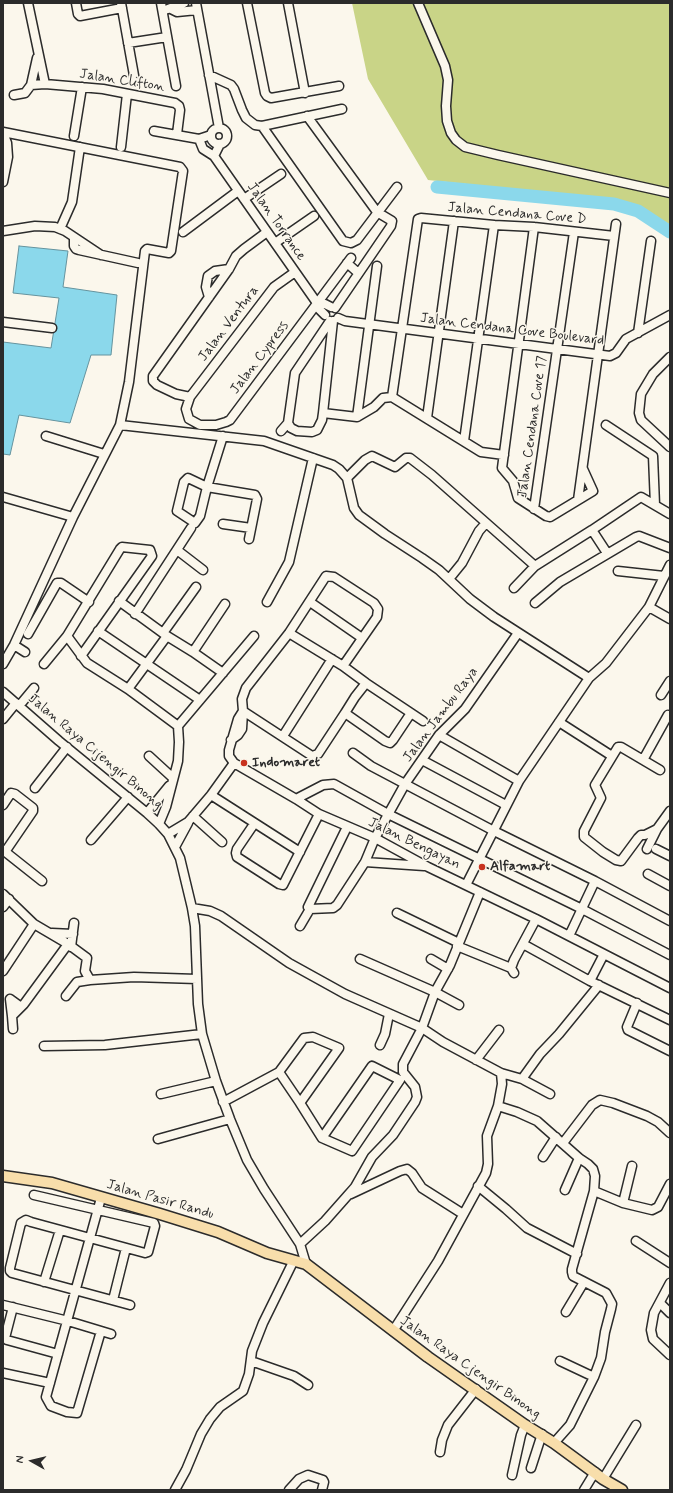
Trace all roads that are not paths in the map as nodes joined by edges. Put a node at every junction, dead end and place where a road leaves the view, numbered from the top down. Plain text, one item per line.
1 (28, 3) edge
2 (76, 3) edge
3 (184, 3) edge
4 (247, 3) edge
5 (288, 3) edge
6 (418, 3) edge
7 (197, 5) edge
8 (121, 6) edge
9 (162, 7) edge
10 (171, 9) junction
11 (167, 37) junction
12 (128, 43) junction
13 (38, 55) junction
14 (209, 75) junction
15 (135, 81) dead end
16 (45, 84) junction
17 (31, 85) junction
18 (176, 86) dead end
19 (339, 86) dead end
20 (82, 87) junction
21 (305, 93) junction
22 (127, 94) junction
23 (14, 95) dead end
24 (342, 109) dead end
25 (307, 116) junction
26 (262, 126) junction
27 (219, 128) junction
28 (154, 131) dead end
29 (3, 132) edge
30 (177, 134) junction
31 (211, 135) junction
32 (74, 136) dead end
33 (199, 139) junction
34 (220, 144) junction
35 (80, 147) junction
36 (121, 147) dead end
37 (214, 156) junction
38 (281, 174) dead end
39 (3, 182) edge
40 (397, 187) dead end
41 (238, 191) junction
42 (670, 193) edge
43 (244, 199) junction
44 (378, 212) junction
45 (314, 216) dead end
46 (454, 221) junction
47 (616, 224) dead end
48 (494, 225) junction
49 (534, 227) junction
50 (60, 229) junction
51 (3, 232) edge
52 (183, 232) dead end
53 (267, 232) junction
54 (574, 232) junction
55 (614, 236) junction
56 (651, 241) dead end
57 (275, 243) junction
58 (138, 263) dead end
59 (377, 266) dead end
60 (229, 268) junction
61 (356, 271) dead end
62 (295, 272) junction
63 (209, 297) junction
64 (317, 303) junction
65 (333, 308) junction
66 (670, 315) edge
67 (332, 319) junction
68 (3, 322) edge
69 (369, 325) junction
70 (52, 328) dead end
71 (402, 329) junction
72 (638, 333) junction
73 (438, 334) junction
74 (478, 339) junction
75 (518, 344) junction
76 (557, 349) junction
77 (598, 355) junction
78 (670, 357) edge
79 (190, 397) junction
80 (392, 397) junction
81 (359, 400) junction
82 (374, 407) junction
83 (323, 413) junction
84 (357, 417) junction
85 (427, 418) junction
86 (288, 423) junction
87 (120, 425) junction
88 (606, 425) dead end
89 (281, 431) dead end
90 (46, 436) dead end
91 (224, 436) junction
92 (464, 441) junction
93 (670, 447) edge
94 (104, 454) junction
95 (504, 455) junction
96 (313, 458) junction
97 (583, 469) junction
98 (347, 478) junction
99 (207, 487) junction
100 (3, 497) edge
101 (578, 500) junction
102 (655, 505) junction
103 (534, 509) junction
104 (670, 514) edge
105 (74, 517) junction
106 (486, 523) junction
107 (223, 524) dead end
108 (191, 528) dead end
109 (251, 528) junction
110 (592, 530) junction
111 (249, 539) dead end
112 (670, 548) edge
113 (177, 550) junction
114 (608, 553) junction
115 (670, 565) edge
116 (535, 566) junction
117 (203, 570) dead end
118 (618, 571) dead end
119 (664, 576) junction
120 (449, 579) junction
121 (196, 587) dead end
122 (514, 588) dead end
123 (119, 601) junction
124 (89, 602) junction
125 (267, 602) dead end
126 (310, 602) junction
127 (534, 603) dead end
128 (225, 604) dead end
129 (649, 606) junction
130 (135, 614) junction
131 (670, 619) edge
132 (98, 631) junction
133 (289, 633) junction
134 (518, 633) junction
135 (28, 634) dead end
136 (165, 635) junction
137 (67, 636) junction
138 (254, 636) dead end
139 (362, 638) junction
140 (14, 645) junction
141 (25, 652) dead end
142 (193, 652) junction
143 (81, 656) junction
144 (332, 659) junction
145 (147, 663) junction
146 (3, 664) edge
147 (44, 664) dead end
148 (343, 666) junction
149 (223, 673) junction
150 (589, 678) junction
151 (670, 681) edge
152 (366, 683) junction
153 (34, 688) dead end
154 (128, 689) junction
155 (3, 692) edge
156 (661, 695) dead end
157 (200, 700) junction
158 (18, 705) junction
159 (243, 711) junction
160 (345, 713) junction
161 (411, 713) junction
162 (668, 715) dead end
163 (3, 719) edge
164 (423, 721) dead end
165 (559, 722) junction
166 (178, 726) junction
167 (440, 735) junction
168 (282, 736) junction
169 (67, 747) junction
170 (353, 753) dead end
171 (149, 756) dead end
172 (612, 756) junction
173 (422, 760) junction
174 (643, 760) junction
175 (234, 763) junction
176 (660, 770) dead end
177 (172, 781) junction
178 (519, 781) junction
179 (405, 784) junction
180 (35, 788) dead end
181 (211, 795) junction
182 (128, 798) junction
183 (296, 799) junction
184 (3, 805) edge
185 (506, 805) junction
186 (670, 811) edge
187 (147, 813) junction
188 (319, 814) junction
189 (388, 814) junction
190 (191, 819) junction
191 (159, 824) junction
192 (254, 824) junction
193 (347, 827) junction
194 (657, 829) junction
195 (494, 831) junction
196 (168, 834) junction
197 (375, 838) junction
198 (91, 840) dead end
199 (222, 842) dead end
200 (175, 847) junction
201 (647, 849) dead end
202 (656, 849) dead end
203 (4, 851) edge
204 (300, 852) junction
205 (670, 856) edge
206 (480, 858) junction
207 (365, 862) junction
208 (428, 867) junction
209 (648, 874) dead end
210 (42, 881) dead end
211 (596, 881) junction
212 (466, 885) junction
213 (670, 886) edge
214 (480, 892) junction
215 (6, 896) edge
216 (3, 907) edge
217 (192, 908) junction
218 (310, 909) junction
219 (582, 909) junction
220 (397, 914) dead end
221 (536, 919) junction
222 (670, 921) edge
223 (74, 923) dead end
224 (34, 924) junction
225 (300, 926) dead end
226 (50, 933) junction
227 (73, 934) junction
228 (569, 936) junction
229 (458, 944) junction
230 (523, 944) junction
231 (70, 946) junction
232 (604, 954) junction
233 (670, 955) edge
234 (360, 959) dead end
235 (430, 959) dead end
236 (448, 969) junction
237 (3, 971) edge
238 (85, 971) junction
239 (197, 979) junction
240 (90, 980) junction
241 (590, 981) junction
242 (77, 982) junction
243 (599, 985) junction
244 (670, 988) edge
245 (435, 992) junction
246 (66, 996) dead end
247 (637, 1003) junction
248 (460, 1005) dead end
249 (21, 1008) junction
250 (389, 1014) junction
251 (12, 1016) junction
252 (670, 1020) edge
253 (422, 1028) junction
254 (13, 1029) dead end
255 (499, 1030) dead end
256 (202, 1034) junction
257 (380, 1045) dead end
258 (44, 1046) dead end
259 (670, 1051) edge
260 (476, 1060) junction
261 (279, 1072) junction
262 (501, 1073) junction
263 (522, 1079) junction
264 (216, 1081) junction
265 (161, 1094) dead end
266 (550, 1094) dead end
267 (223, 1102) junction
268 (300, 1104) junction
269 (498, 1106) junction
270 (230, 1119) junction
271 (670, 1133) edge
272 (556, 1137) junction
273 (322, 1138) junction
274 (158, 1139) dead end
275 (563, 1143) junction
276 (543, 1158) dead end
277 (579, 1158) junction
278 (632, 1166) dead end
279 (3, 1176) edge
280 (670, 1184) edge
281 (478, 1186) junction
282 (565, 1190) dead end
283 (594, 1191) junction
284 (34, 1195) dead end
285 (348, 1195) junction
286 (101, 1198) junction
287 (623, 1203) junction
288 (98, 1210) junction
289 (463, 1214) junction
290 (60, 1230) junction
291 (90, 1238) junction
292 (636, 1240) dead end
293 (300, 1244) junction
294 (126, 1248) junction
295 (577, 1254) junction
296 (293, 1262) junction
297 (670, 1263) edge
298 (306, 1264) junction
299 (44, 1282) junction
300 (584, 1282) junction
301 (670, 1283) edge
302 (76, 1289) junction
303 (113, 1300) junction
304 (660, 1303) junction
305 (3, 1304) edge
306 (130, 1304) dead end
307 (13, 1306) junction
308 (566, 1312) dead end
309 (670, 1313) edge
310 (68, 1321) junction
311 (101, 1331) junction
312 (393, 1331) junction
313 (111, 1334) dead end
314 (58, 1354) junction
315 (670, 1355) edge
316 (251, 1361) junction
317 (560, 1361) dead end
318 (3, 1373) edge
319 (594, 1377) junction
320 (50, 1383) junction
321 (308, 1385) dead end
322 (476, 1390) junction
323 (525, 1425) junction
324 (636, 1425) dead end
325 (542, 1434) junction
326 (554, 1443) junction
327 (440, 1452) dead end
328 (531, 1468) dead end
329 (512, 1475) dead end
330 (599, 1476) junction
331 (175, 1490) edge
332 (288, 1490) edge
333 (322, 1490) edge
334 (584, 1490) edge
335 (622, 1490) edge

1 - 13 street
2 - 8 street
3 - 10 street
4 - 21 street
5 - 21 street
6 - 42 street
7 - 10 street
7 - 14 street
8 - 12 street
9 - 10 street
9 - 11 street
11 - 12 street
11 - 18 street
12 - 15 street
13 - 16 street
13 - 17 street
14 - 26 street
14 - 27 street
16 - 17 street, Jalan Clifton
16 - 20 street, Jalan Clifton
17 - 23 street
19 - 21 street
20 - 22 street, Jalan Clifton
20 - 32 street
22 - 30 street, Jalan Clifton
22 - 36 street
24 - 25 street
25 - 26 street
25 - 44 street
26 - 44 street
27 - 31 street
27 - 34 street
28 - 30 street
29 - 35 street
29 - 39 street
30 - 33 street
31 - 33 street
31 - 34 street
33 - 37 street, Jalan Torrance
34 - 37 street
35 - 50 street
35 - 87 street
37 - 41 street, Jalan Torrance
38 - 43 street
40 - 44 street
41 - 43 street, Jalan Torrance
41 - 52 street
43 - 53 street, Jalan Torrance
44 - 65 street
45 - 57 street
46 - 48 street, Jalan Cendana Cove D
46 - 71 street, Jalan Cendana Cove D
46 - 73 street
47 - 55 street
48 - 49 street, Jalan Cendana Cove D
48 - 74 street
49 - 54 street, Jalan Cendana Cove D
49 - 75 street
50 - 51 street
50 - 58 street
53 - 57 street, Jalan Torrance
53 - 60 street
54 - 55 street, Jalan Cendana Cove D
54 - 76 street, Jalan Cendana Cove 17
55 - 77 street
56 - 72 street
57 - 62 street, Jalan Torrance
59 - 69 street
60 - 63 street
60 - 63 street
61 - 64 street, Jalan Cypress
62 - 64 street, Jalan Torrance
62 - 79 street, Jalan Ventura
63 - 79 street
64 - 65 street
64 - 67 street, Jalan Torrance
64 - 79 street, Jalan Cypress
65 - 67 street
65 - 67 street
66 - 72 street, Jalan Cendana Cove Boulevard
67 - 69 street, Jalan Cendana Cove Boulevard
67 - 83 street
67 - 86 street
68 - 70 street
69 - 71 street, Jalan Cendana Cove Boulevard
69 - 81 street
71 - 73 street, Jalan Cendana Cove Boulevard
71 - 80 street
72 - 77 street, Jalan Cendana Cove Boulevard
73 - 74 street, Jalan Cendana Cove Boulevard
73 - 85 street
74 - 75 street, Jalan Cendana Cove Boulevard
74 - 92 street
75 - 76 street, Jalan Cendana Cove Boulevard
75 - 95 street
76 - 77 street, Jalan Cendana Cove Boulevard
76 - 103 street, Jalan Cendana Cove 17
77 - 97 street
78 - 93 street
80 - 82 street
80 - 85 street
81 - 82 street
81 - 84 street
82 - 84 street
83 - 84 street
83 - 86 street
85 - 92 street
86 - 89 street
87 - 91 street
87 - 94 street
88 - 102 street
90 - 94 street
91 - 96 street
91 - 99 street
92 - 95 street
94 - 105 street
95 - 103 street
96 - 98 street
96 - 125 street
97 - 101 street
97 - 101 street
98 - 106 street
98 - 120 street
99 - 99 street
99 - 109 street
100 - 105 street
101 - 103 street
102 - 104 street
102 - 110 street
105 - 140 street
106 - 116 street
106 - 120 street
107 - 109 street
108 - 113 street
109 - 111 street
110 - 114 street
110 - 116 street
112 - 114 street
113 - 117 street
113 - 130 street
114 - 127 street
115 - 119 street
116 - 122 street
118 - 119 street
119 - 129 street
120 - 134 street
121 - 136 street
123 - 124 street
123 - 130 street
123 - 132 street
124 - 135 street
124 - 137 street
126 - 133 street
126 - 139 street
126 - 139 street
128 - 142 street
129 - 131 street
129 - 150 street
130 - 136 street
132 - 143 street
132 - 145 street
133 - 144 street
133 - 159 street
134 - 150 street
134 - 167 street, Jalan Jambu Raya
136 - 142 street
136 - 145 street
137 - 143 street
137 - 147 street
138 - 149 street
139 - 148 street
140 - 141 street
140 - 146 street
142 - 149 street
143 - 154 street
144 - 148 street
144 - 168 street
145 - 154 street
145 - 157 street
148 - 152 street
149 - 157 street
150 - 165 street
151 - 156 street
152 - 160 street
152 - 161 street
153 - 158 street
154 - 166 street
155 - 158 street, Jalan Raya Cijengir Binong
157 - 166 street
158 - 163 street
158 - 169 street, Jalan Raya Cijengir Binong
159 - 168 street
159 - 175 street
160 - 161 street
160 - 168 street
161 - 164 street
162 - 174 street
165 - 172 street
165 - 178 street
166 - 177 street
167 - 173 street, Jalan Jambu Raya
167 - 178 street
169 - 180 street
169 - 182 street, Jalan Raya Cijengir Binong
170 - 179 street
171 - 177 street
172 - 174 street
172 - 194 street
173 - 179 street, Jalan Jambu Raya
173 - 185 street
174 - 176 street
175 - 181 street
175 - 183 street, Jalan Bengayan
177 - 187 street
177 - 191 street
178 - 185 street
179 - 189 street, Jalan Jambu Raya
179 - 195 street
181 - 190 street
181 - 192 street
182 - 187 street, Jalan Raya Cijengir Binong
182 - 198 street
183 - 188 street, Jalan Bengayan
183 - 189 street
184 - 203 street
185 - 195 street
186 - 194 street
187 - 191 street, Jalan Raya Cijengir Binong
188 - 193 street, Jalan Bengayan
188 - 204 street
189 - 197 street, Jalan Jambu Raya
189 - 206 street
190 - 196 street
190 - 199 street
190 - 200 street
191 - 196 street, Jalan Raya Cijengir Binong
192 - 204 street
192 - 204 street
193 - 197 street, Jalan Bengayan
193 - 218 street
194 - 201 street
195 - 206 street
195 - 211 street
196 - 200 street, Jalan Raya Cijengir Binong
197 - 207 street, Jalan Jambu Raya
197 - 208 street, Jalan Bengayan
200 - 217 street, Jalan Raya Cijengir Binong
202 - 205 street
203 - 210 street
206 - 212 street
206 - 219 street
207 - 208 street
207 - 218 street, Jalan Jambu Raya
208 - 212 street, Jalan Bengayan
209 - 213 street
211 - 219 street
211 - 222 street
212 - 214 street, Jalan Bengayan
214 - 221 street, Jalan Bengayan
214 - 229 street
215 - 216 street
215 - 224 street
217 - 239 street, Jalan Raya Cijengir Binong
217 - 250 street
218 - 225 street
219 - 228 street
219 - 233 street
220 - 229 street
221 - 228 street, Jalan Bengayan
221 - 230 street
223 - 227 street
224 - 226 street
224 - 237 street
226 - 227 street
226 - 231 street
227 - 231 street
228 - 232 street, Jalan Bengayan
229 - 230 street
229 - 236 street
230 - 241 street
231 - 238 street
231 - 249 street
232 - 241 street
232 - 244 street, Jalan Bengayan
234 - 245 street
235 - 236 street
236 - 245 street
238 - 240 street
238 - 242 street
239 - 240 street
239 - 256 street, Jalan Raya Cijengir Binong
240 - 242 street
241 - 243 street
242 - 246 street
243 - 247 street
243 - 263 street
245 - 248 street
245 - 253 street
247 - 252 street
247 - 259 street
249 - 251 street
249 - 251 street
250 - 253 street
250 - 257 street
251 - 254 street
253 - 260 street
253 - 285 street
255 - 260 street
256 - 258 street
256 - 264 street, Jalan Raya Cijengir Binong
260 - 262 street
261 - 267 street
261 - 268 street
261 - 268 street
262 - 263 street
262 - 269 street
263 - 266 street
264 - 265 street
264 - 267 street, Jalan Raya Cijengir Binong
267 - 270 street, Jalan Raya Cijengir Binong
268 - 273 street
269 - 272 street
269 - 281 street
270 - 274 street
270 - 293 street, Jalan Raya Cijengir Binong
271 - 275 street
272 - 275 street
272 - 276 street
273 - 273 street
275 - 277 street
277 - 282 street
277 - 283 street
278 - 287 street
279 - 286 main road, Jalan Pasir Randu
280 - 287 street
281 - 289 street
281 - 295 street
283 - 287 street
283 - 295 street
284 - 288 street
285 - 289 street
285 - 293 street
286 - 288 street
286 - 296 main road, Jalan Pasir Randu
288 - 291 street
288 - 294 street
289 - 312 street
290 - 291 street
290 - 299 street
290 - 299 street
291 - 294 street
291 - 302 street
292 - 297 street
293 - 298 street, Jalan Raya Cijengir Binong
294 - 303 street
295 - 300 street
296 - 298 main road, Jalan Pasir Randu
296 - 316 street
298 - 312 main road, Jalan Raya Cjengir Binong
299 - 302 street
300 - 308 street
300 - 319 street
301 - 304 street
302 - 303 street
302 - 310 street
303 - 306 street
304 - 309 street
304 - 315 street
305 - 307 street
307 - 310 street
307 - 314 street
310 - 311 street
310 - 314 street
311 - 313 street
311 - 320 street
312 - 322 main road, Jalan Raya Cjengir Binong
314 - 320 street
316 - 321 street
316 - 331 street
317 - 319 street
318 - 320 street
319 - 326 street
322 - 323 main road, Jalan Raya Cjengir Binong
322 - 327 street
323 - 325 main road, Jalan Raya Cjengir Binong
323 - 329 street
324 - 330 street
325 - 326 main road, Jalan Raya Cjengir Binong
325 - 328 street
326 - 330 main road, Jalan Raya Cjengir Binong
330 - 334 street
330 - 335 main road, Jalan Raya Cjengir Binong
332 - 333 street

